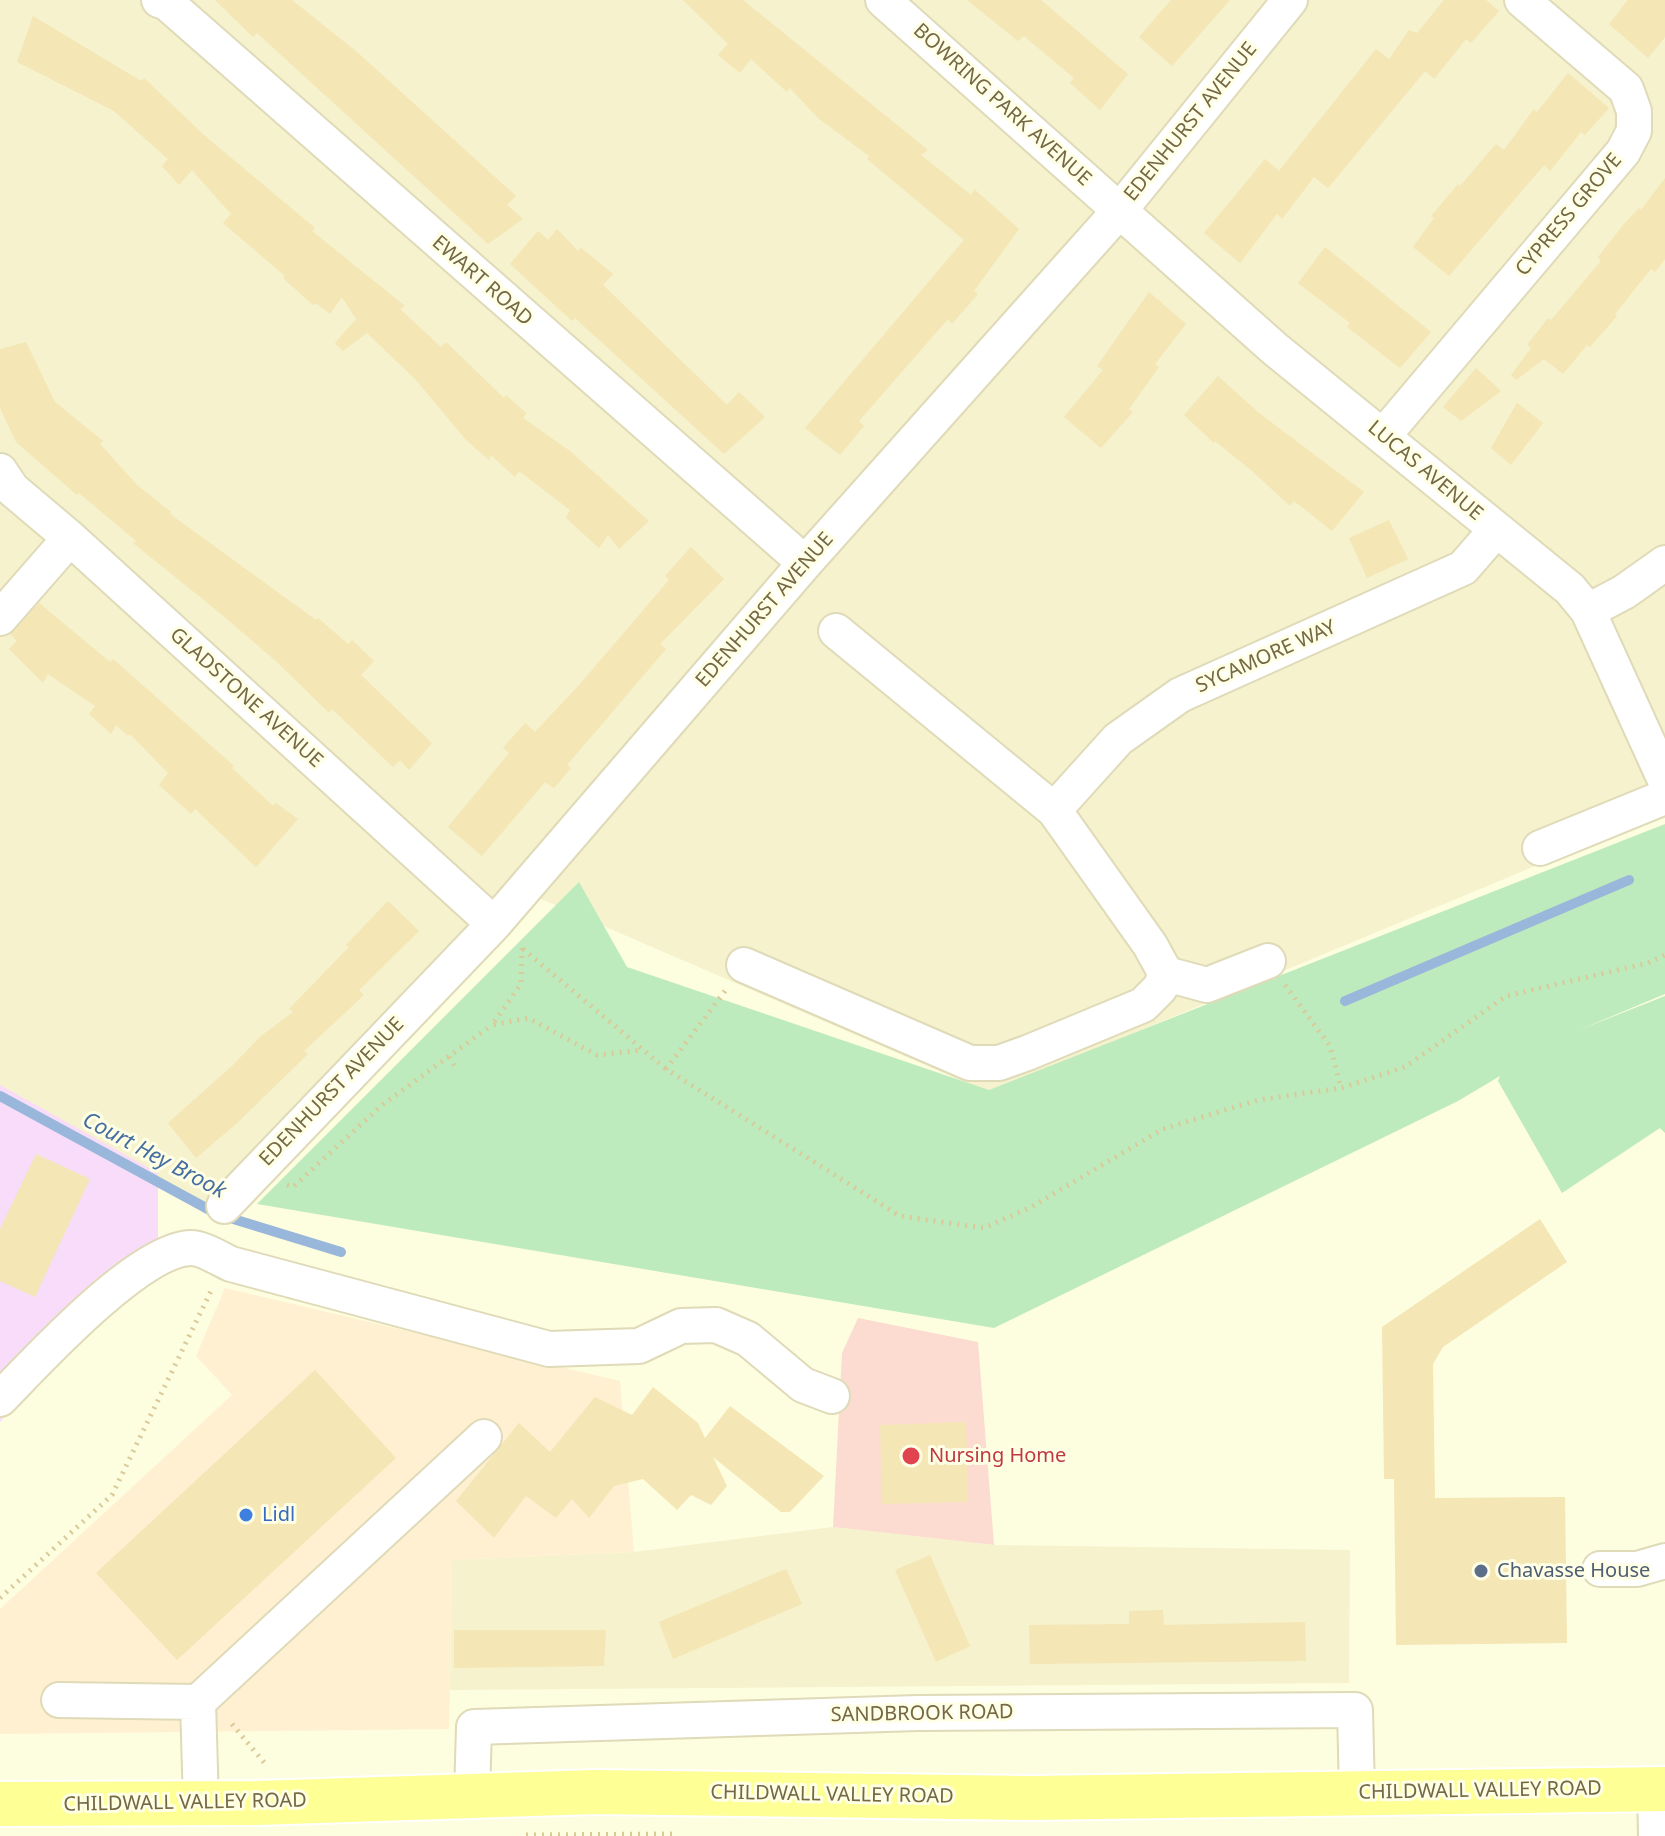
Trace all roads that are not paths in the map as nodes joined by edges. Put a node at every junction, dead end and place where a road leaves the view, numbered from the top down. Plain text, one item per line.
1 (159, 0) edge
2 (883, 0) edge
3 (1290, 0) edge
4 (1522, 0) edge
5 (1120, 210) junction
6 (1384, 435) junction
7 (0, 471) edge
8 (1496, 530) junction
9 (70, 538) junction
10 (805, 563) junction
11 (1665, 563) edge
12 (1588, 611) junction
13 (0, 618) edge
14 (836, 631) dead end
15 (1665, 780) edge
16 (1665, 797) edge
17 (1054, 810) junction
18 (1540, 848) dead end
19 (494, 924) junction
20 (1268, 961) road end
21 (744, 965) road end
22 (1166, 974) junction
23 (224, 1206) dead end
24 (832, 1396) dead end
25 (0, 1399) edge
26 (484, 1437) dead end
27 (1665, 1561) edge
28 (1600, 1569) dead end
29 (202, 1698) junction
30 (59, 1700) dead end
31 (1660, 1789) edge
32 (1357, 1793) junction
33 (472, 1795) junction
34 (0, 1804) edge
35 (201, 1804) junction
36 (1656, 1836) edge

1 - 10 street, EWART ROAD
2 - 5 street, BOWRING PARK AVENUE
3 - 5 street, EDENHURST AVENUE
4 - 6 street, CYPRESS GROVE
5 - 6 street, LUCAS AVENUE
5 - 10 street, EDENHURST AVENUE
6 - 8 street, LUCAS AVENUE
7 - 9 street, GLADSTONE AVENUE
8 - 12 street, LUCAS AVENUE
8 - 17 street, SYCAMORE WAY
9 - 13 street
9 - 19 street, GLADSTONE AVENUE
10 - 19 street, EDENHURST AVENUE
11 - 12 street
12 - 15 street, LUCAS AVENUE
14 - 17 street
16 - 18 street
17 - 22 street
19 - 23 street, EDENHURST AVENUE
20 - 22 street
21 - 22 street
24 - 25 street
26 - 29 street
27 - 28 street
29 - 30 street
29 - 35 street
31 - 32 main road, CHILDWALL VALLEY ROAD
31 - 36 street
32 - 33 main road, CHILDWALL VALLEY ROAD
32 - 33 street, SANDBROOK ROAD
33 - 35 main road, CHILDWALL VALLEY ROAD
34 - 35 main road, CHILDWALL VALLEY ROAD

